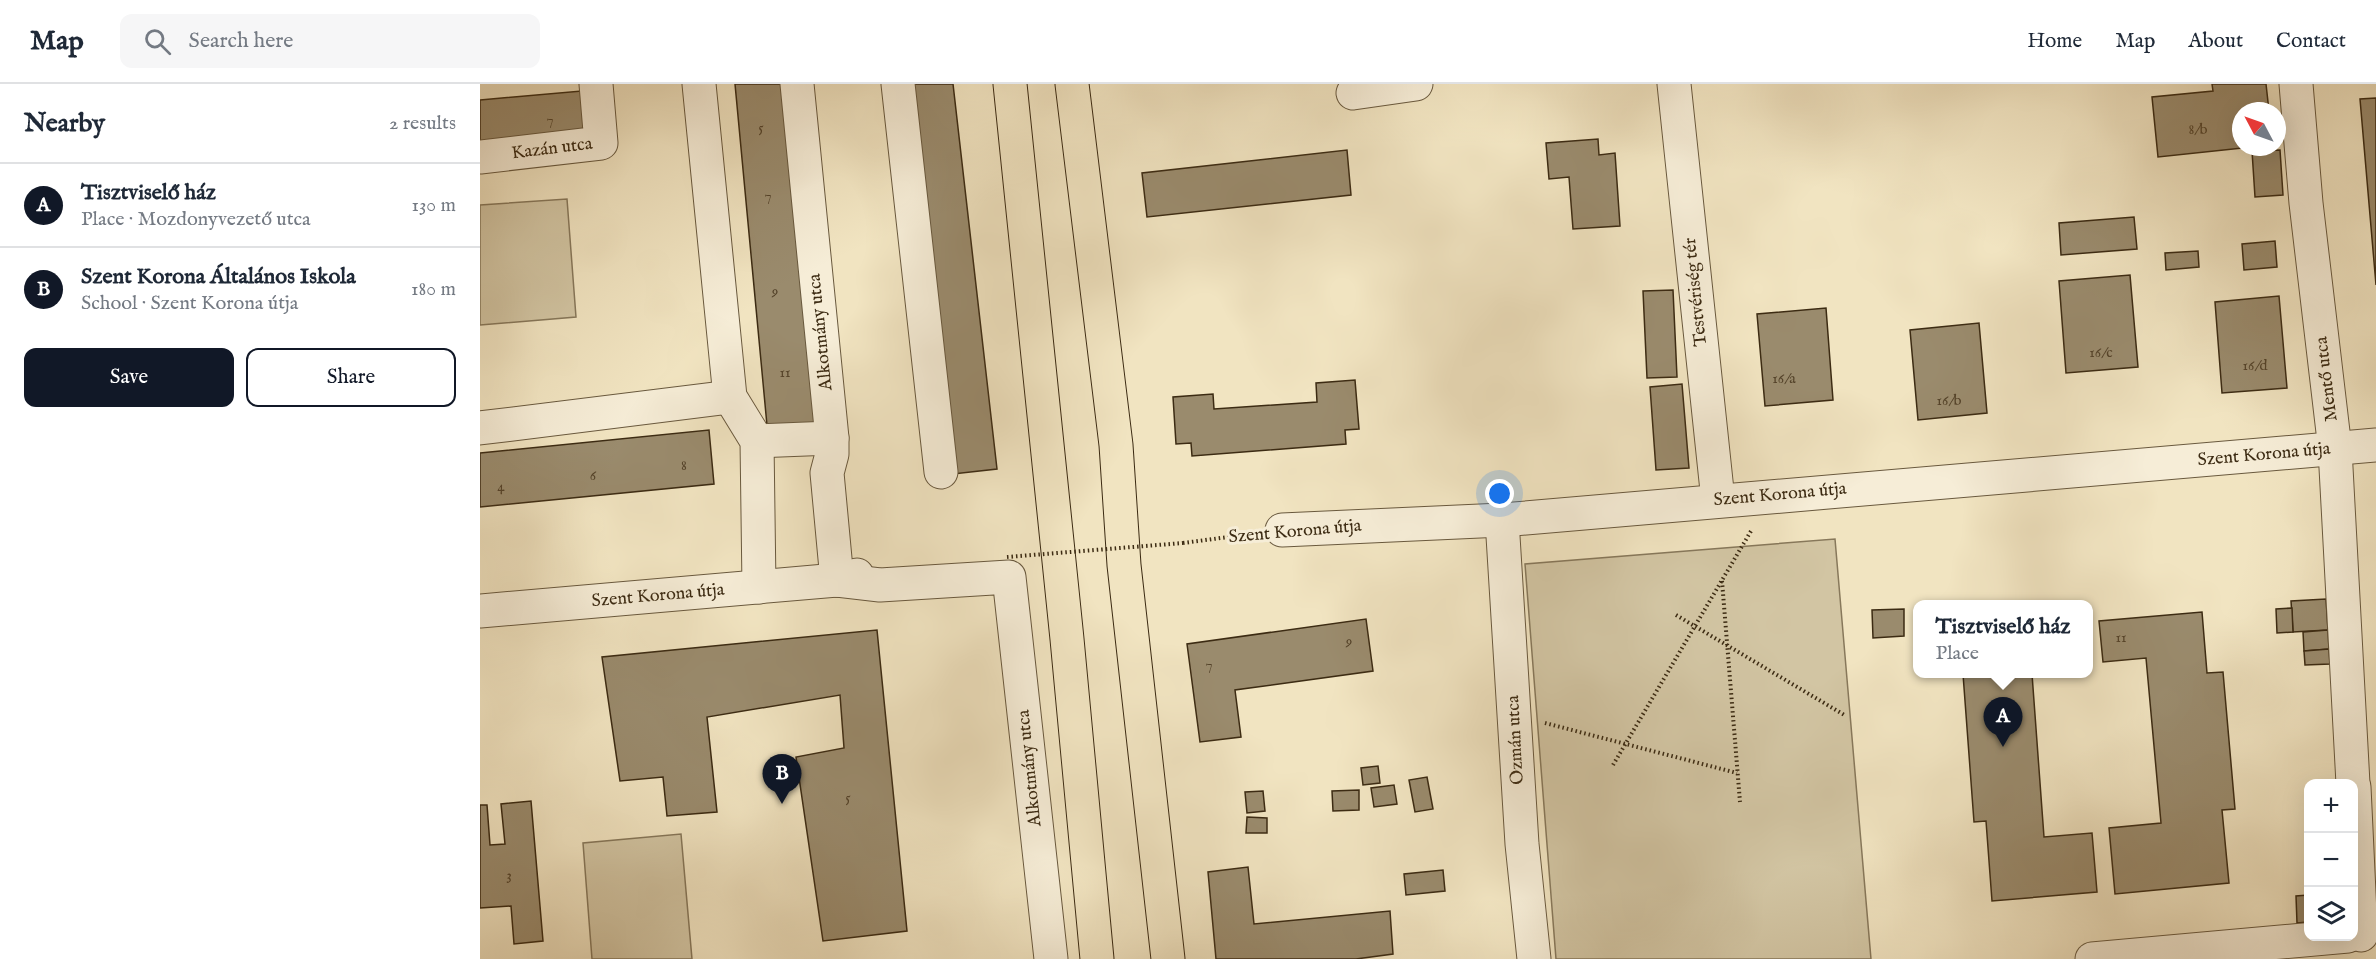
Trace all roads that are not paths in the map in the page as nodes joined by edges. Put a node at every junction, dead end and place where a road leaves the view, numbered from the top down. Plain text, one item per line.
1 (596, 84) edge
2 (699, 84) edge
3 (797, 84) edge
4 (898, 84) edge
5 (1010, 84) edge
6 (1072, 84) edge
7 (1416, 84) edge
8 (1674, 84) edge
9 (2295, 84) edge
10 (1353, 93) dead end
11 (480, 158) edge
12 (730, 397) junction
13 (480, 428) edge
14 (832, 438) junction
15 (757, 441) junction
16 (2376, 445) edge
17 (2335, 449) junction
18 (941, 472) dead end
19 (1718, 500) junction
20 (1502, 520) junction
21 (1282, 530) road end
22 (1008, 567) joint
23 (837, 580) junction
24 (759, 587) junction
25 (480, 611) edge
26 (2353, 779) edge
27 (2355, 833) edge
28 (2360, 935) edge
29 (1051, 959) edge
30 (1097, 959) edge
31 (1168, 959) edge
32 (1534, 959) edge
33 (2092, 959) edge

1 - 11 street, Kazán utca
2 - 12 street
3 - 14 street, Alkotmány utca
4 - 18 street
5 - 30 main road
6 - 31 main road
7 - 10 street
8 - 19 street, Testvériség tér
9 - 17 street, Mentő utca
12 - 13 street
12 - 15 street
14 - 15 street
14 - 23 street, Alkotmány utca
15 - 24 street
16 - 17 street, Szent Korona útja
17 - 19 street, Szent Korona útja
17 - 26 street, Mentő utca
19 - 20 street, Szent Korona útja
20 - 21 street, Szent Korona útja
20 - 32 street, Ozmán utca
22 - 23 street, Szent Korona útja
22 - 29 street, Alkotmány utca
23 - 24 street, Szent Korona útja
24 - 25 street, Szent Korona útja
27 - 28 street, Mentő utca
28 - 33 street

